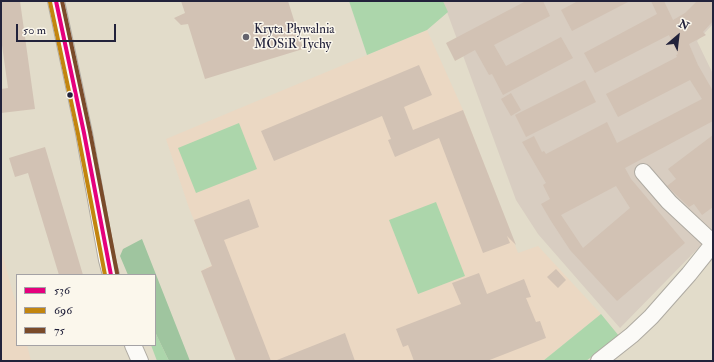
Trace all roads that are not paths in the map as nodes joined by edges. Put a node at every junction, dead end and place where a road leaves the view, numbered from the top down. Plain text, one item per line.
1 (56, 1) edge
2 (643, 172) dead end
3 (713, 244) edge
4 (111, 274) edge
5 (133, 346) edge
6 (140, 361) edge
7 (599, 361) edge

1 - 4 street
2 - 3 street
3 - 7 street
5 - 6 street

